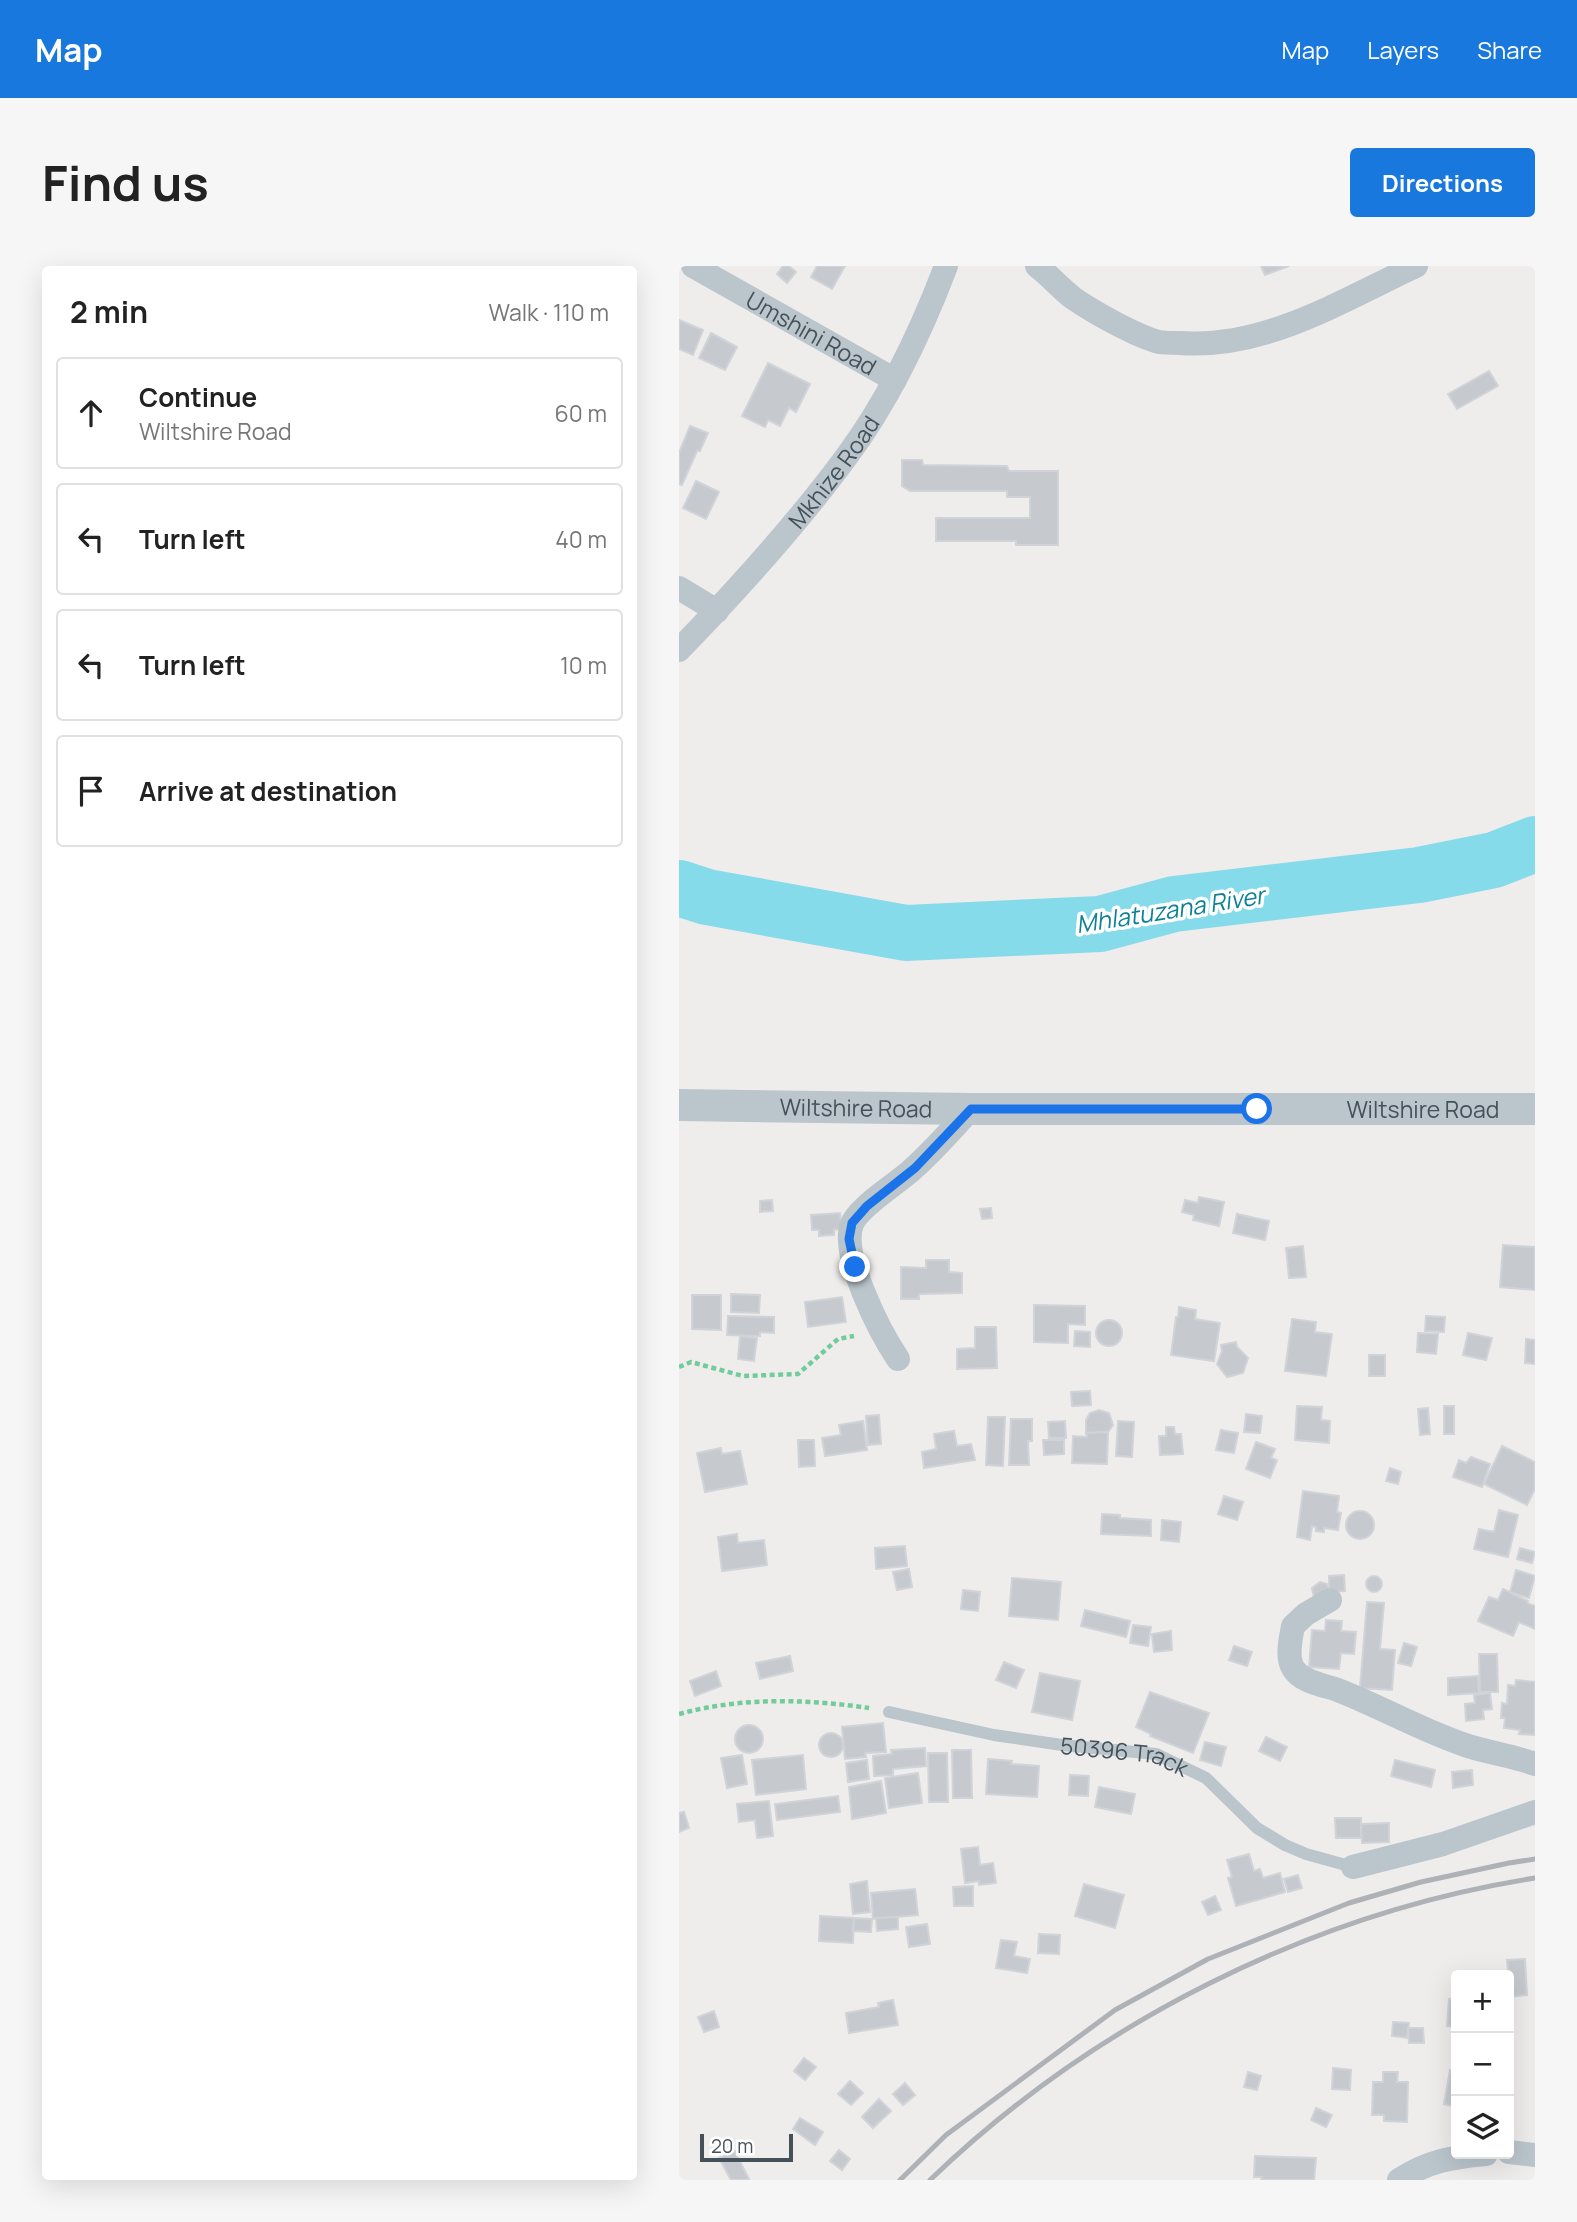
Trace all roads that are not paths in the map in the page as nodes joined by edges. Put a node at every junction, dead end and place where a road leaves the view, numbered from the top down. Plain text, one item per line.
1 (693, 266) edge
2 (946, 266) edge
3 (1037, 266) edge
4 (1416, 266) edge
5 (895, 380) junction
6 (679, 588) edge
7 (717, 611) junction
8 (679, 650) edge
9 (679, 1105) edge
10 (971, 1109) junction
11 (1535, 1110) edge
12 (898, 1359) dead end
13 (1330, 1600) dead end
14 (890, 1712) road end
15 (1535, 1764) edge
16 (1535, 1812) edge
17 (1353, 1867) joint
18 (1514, 2153) edge
19 (1535, 2155) edge
20 (1451, 2159) edge
21 (1399, 2180) edge

1 - 5 street, Umshini Road
2 - 5 street, Mkhize Road
3 - 4 street
5 - 7 street, Mkhize Road
6 - 7 street
7 - 8 street, Mkhize Road
9 - 10 street, Wiltshire Road
10 - 11 street, Wiltshire Road
10 - 12 street
13 - 15 street
14 - 17 lane, 50396 Track
16 - 17 street, 50396 Track
18 - 19 street
20 - 21 street

